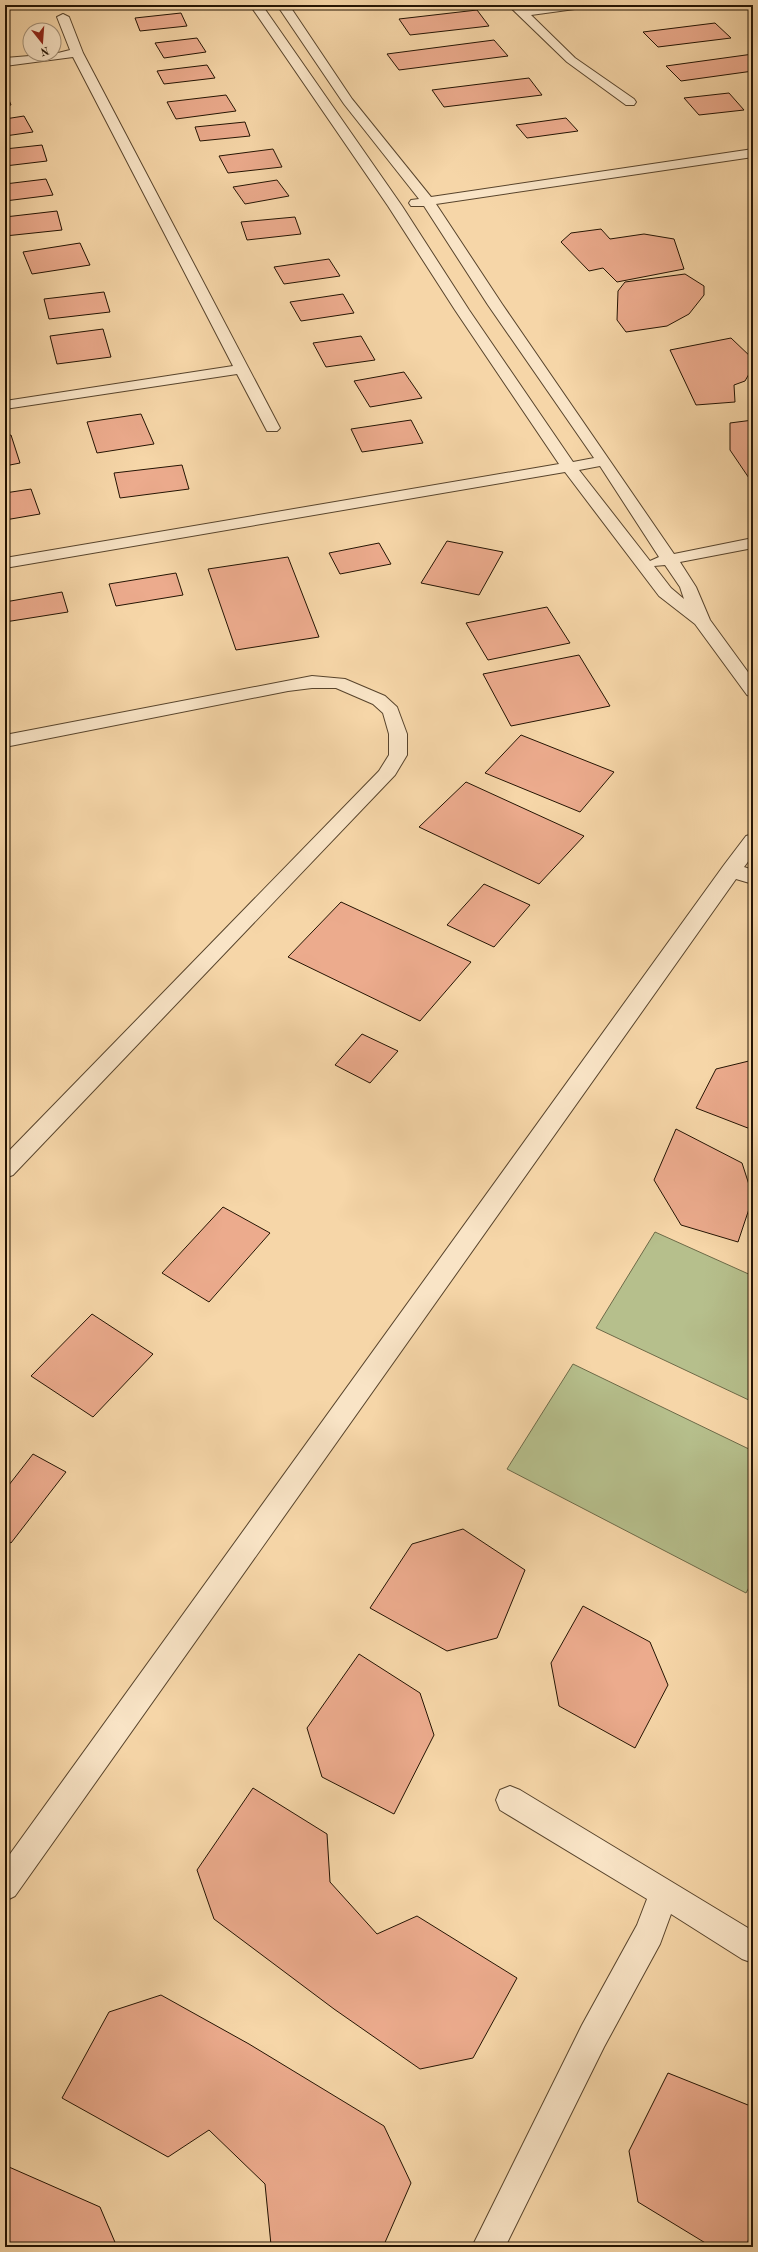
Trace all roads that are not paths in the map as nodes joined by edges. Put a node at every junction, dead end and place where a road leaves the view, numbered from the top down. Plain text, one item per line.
1 (256, 5) edge
2 (283, 5) edge
3 (582, 5) edge
4 (518, 9) edge
5 (63, 17) dead end
6 (77, 53) junction
7 (5, 62) edge
8 (630, 102) dead end
9 (753, 152) edge
10 (428, 201) junction
11 (395, 206) junction
12 (243, 369) junction
13 (5, 405) edge
14 (272, 428) dead end
15 (604, 460) junction
16 (569, 467) junction
17 (753, 543) edge
18 (670, 560) junction
19 (5, 563) edge
20 (646, 564) junction
21 (702, 621) junction
22 (753, 691) edge
23 (5, 742) edge
24 (753, 840) edge
25 (742, 873) edge
26 (5, 1169) edge
27 (510, 1800) dead end
28 (5, 1886) edge
29 (664, 1893) junction
30 (753, 1948) edge
31 (488, 2247) edge

1 - 11 street
2 - 10 street
3 - 4 street
4 - 8 street
5 - 6 street
6 - 7 street
6 - 12 street
9 - 10 street
10 - 11 street
10 - 15 street
11 - 16 street
12 - 13 street
12 - 14 street
15 - 16 street
15 - 18 street
16 - 19 street
16 - 20 street
17 - 18 street
18 - 20 street
18 - 21 street
20 - 21 street
21 - 22 street
23 - 26 street
24 - 25 street
25 - 28 street
27 - 29 street
29 - 30 street
29 - 31 street

